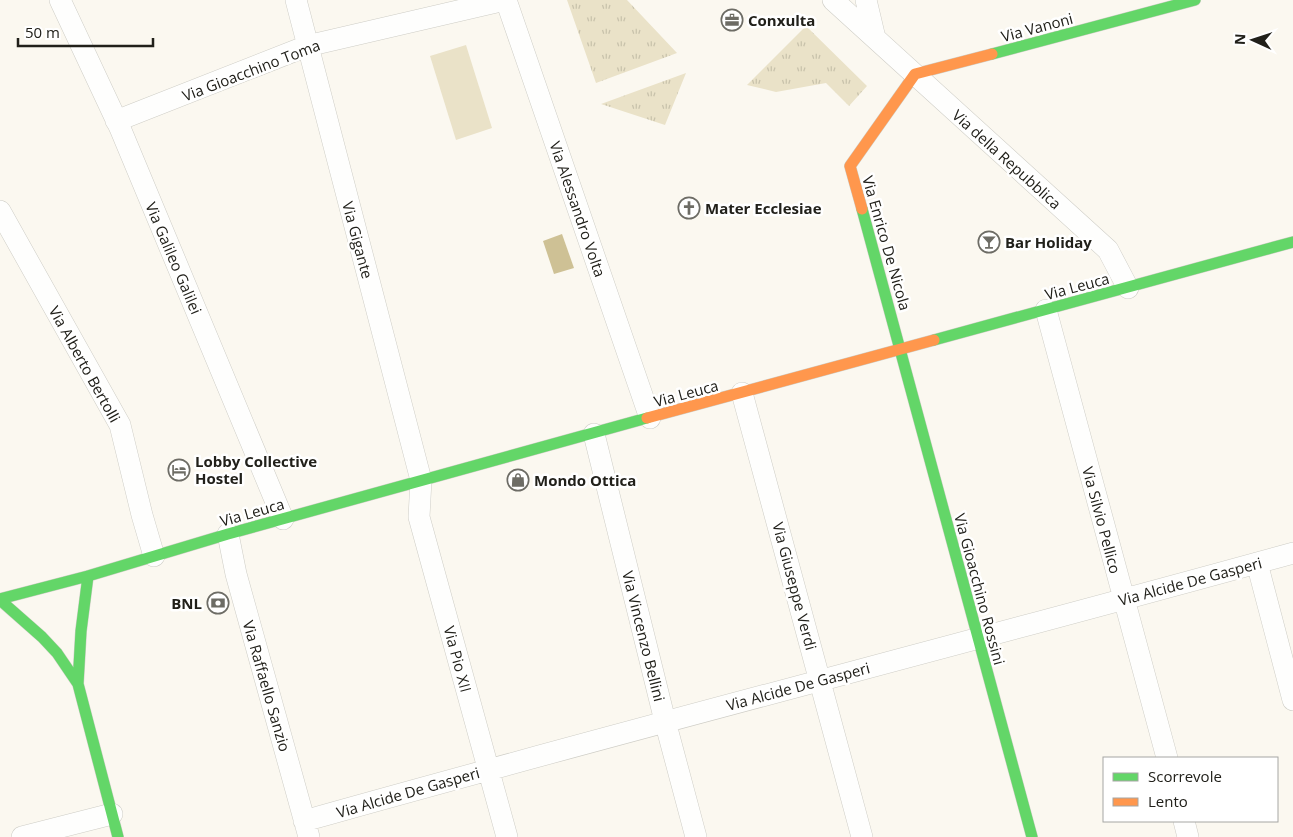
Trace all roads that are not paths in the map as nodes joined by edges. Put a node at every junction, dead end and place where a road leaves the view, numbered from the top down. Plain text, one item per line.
1 (60, 0) edge
2 (296, 0) edge
3 (505, 0) edge
4 (833, 0) edge
5 (866, 0) edge
6 (1195, 0) edge
7 (875, 38) junction
8 (307, 46) junction
9 (915, 74) junction
10 (116, 122) junction
11 (0, 211) edge
12 (1293, 242) edge
13 (1128, 288) junction
14 (1046, 310) junction
15 (901, 349) junction
16 (742, 393) junction
17 (650, 418) junction
18 (594, 434) junction
19 (421, 480) junction
20 (283, 518) junction
21 (228, 534) junction
22 (1293, 553) edge
23 (154, 556) junction
24 (1257, 562) junction
25 (88, 576) junction
26 (1123, 598) junction
27 (0, 599) edge
28 (978, 638) junction
29 (820, 680) junction
30 (78, 684) junction
31 (1293, 700) edge
32 (665, 721) junction
33 (1167, 757) edge
34 (489, 769) junction
35 (112, 814) junction
36 (1184, 822) edge
37 (307, 829) edge
38 (22, 837) edge
39 (118, 837) edge
40 (507, 837) edge
41 (696, 837) edge
42 (862, 837) edge
43 (1032, 837) edge
44 (1188, 837) edge

1 - 10 street, Via Galileo Galilei
2 - 8 street, Via Gigante
3 - 8 street, Via Gioacchino Toma
3 - 17 street, Via Alessandro Volta
4 - 7 street, Via della Repubblica
5 - 7 street
6 - 9 main road, Via Vanoni
7 - 9 street, Via della Repubblica
8 - 10 street, Via Gioacchino Toma
8 - 19 street, Via Gigante
9 - 13 street, Via della Repubblica
9 - 15 main road, Via Enrico De Nicola
10 - 20 street, Via Galileo Galilei
11 - 23 street, Via Alberto Bertolli
12 - 13 main road, Via Leuca
13 - 14 main road, Via Leuca
14 - 15 main road, Via Leuca
14 - 26 street, Via Silvio Pellico
15 - 16 main road, Via Leuca
15 - 28 main road, Via Gioacchino Rossini
16 - 17 main road, Via Leuca
16 - 29 street, Via Giuseppe Verdi
17 - 18 main road, Via Leuca
18 - 19 main road, Via Leuca
18 - 32 street, Via Vincenzo Bellini
19 - 20 main road, Via Leuca
19 - 34 street, Via Pio XII
20 - 21 main road, Via Leuca
21 - 23 main road, Via Leuca
21 - 37 street, Via Raffaello Sanzio
22 - 24 street, Via Alcide De Gasperi
23 - 25 main road, Via Leuca
24 - 26 street, Via Alcide De Gasperi
24 - 31 street
25 - 27 main road, Via Leuca
25 - 30 main road
26 - 28 street, Via Alcide De Gasperi
26 - 33 street, Via Silvio Pellico
27 - 30 main road
28 - 29 street, Via Alcide De Gasperi
28 - 43 main road, Via Gioacchino Rossini
29 - 32 street, Via Alcide De Gasperi
29 - 42 street, Via Giuseppe Verdi
30 - 35 main road
32 - 34 street, Via Alcide De Gasperi
32 - 41 street, Via Vincenzo Bellini
34 - 37 street, Via Alcide De Gasperi
34 - 40 street, Via Pio XII
35 - 38 street
35 - 39 main road
36 - 44 street

